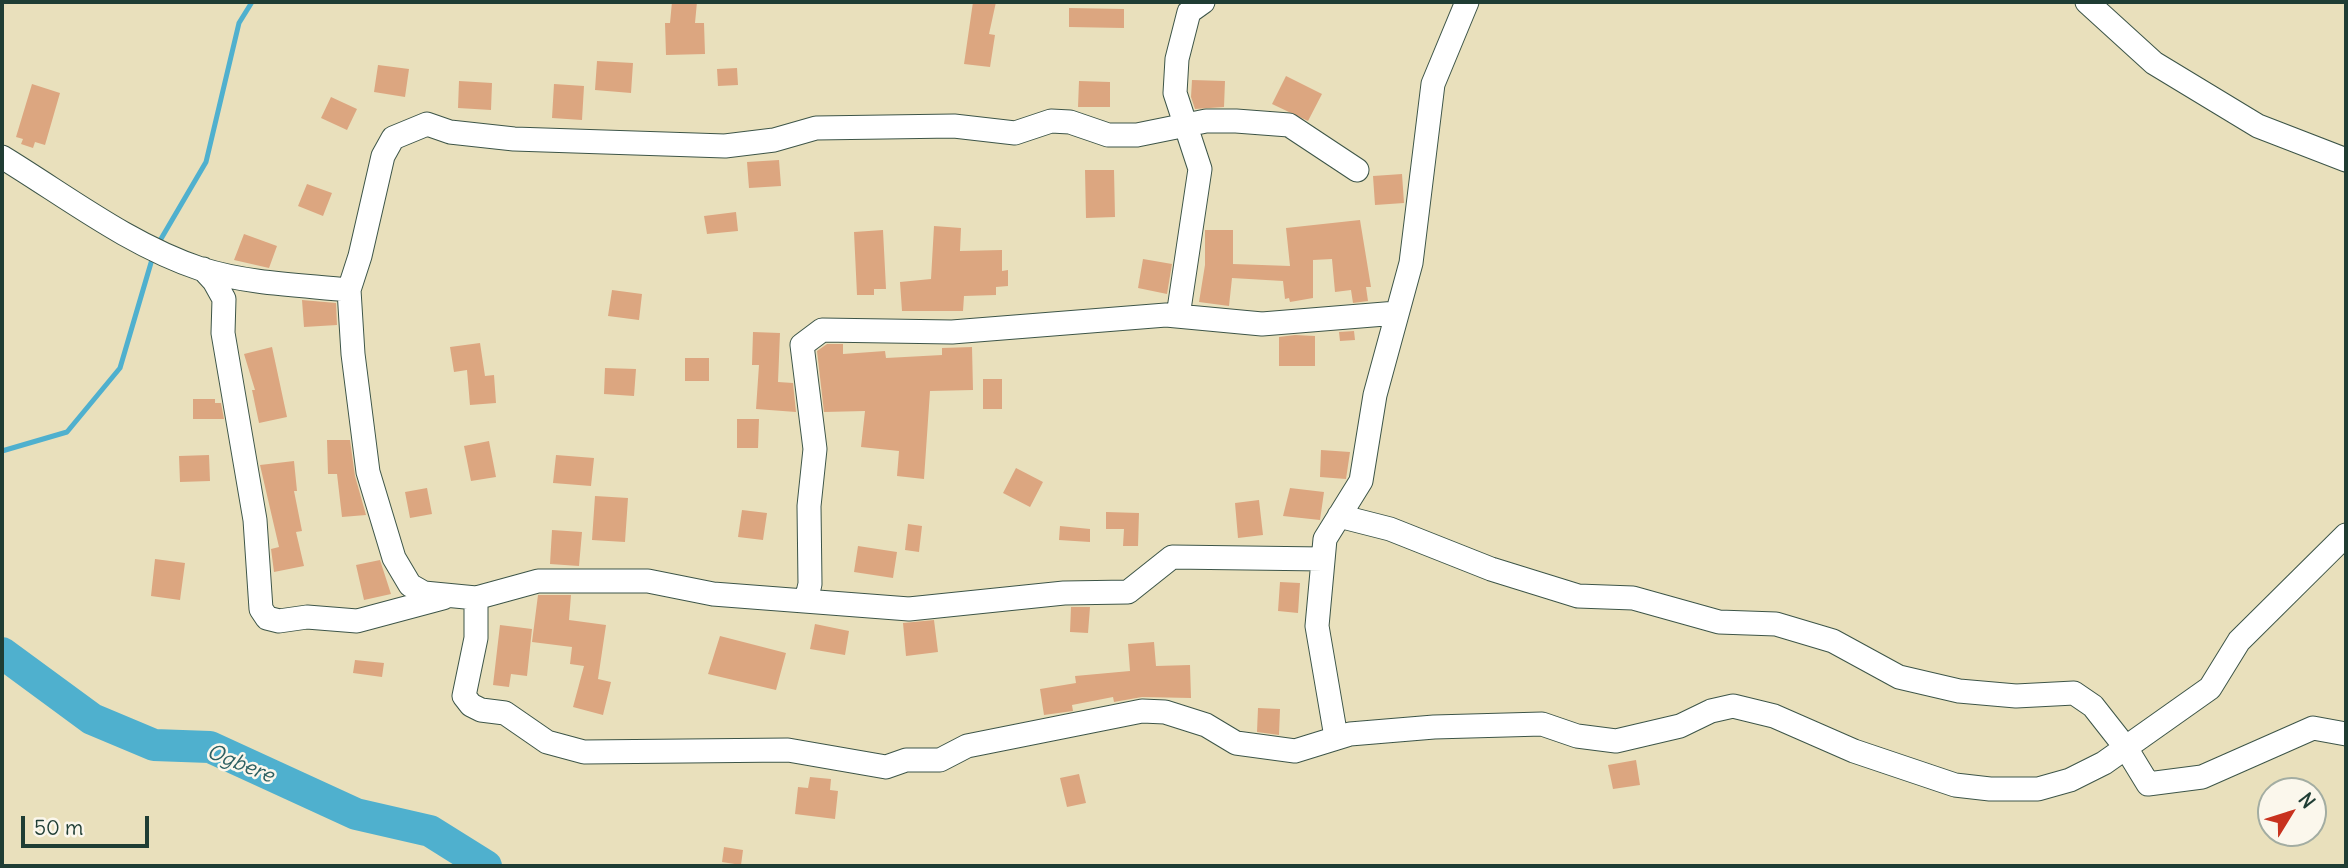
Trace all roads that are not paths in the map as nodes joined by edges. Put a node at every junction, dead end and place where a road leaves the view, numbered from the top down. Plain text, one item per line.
1 (1203, 2) edge
2 (1467, 2) edge
3 (2087, 2) edge
4 (1185, 125) junction
5 (2, 157) edge
6 (2346, 160) edge
7 (1357, 170) dead end
8 (203, 269) junction
9 (349, 290) junction
10 (1398, 313) junction
11 (1178, 316) junction
12 (1339, 516) junction
13 (2346, 536) edge
14 (1323, 559) junction
15 (446, 597) junction
16 (475, 598) junction
17 (806, 601) junction
18 (2346, 734) edge
19 (1336, 737) junction
20 (2126, 748) junction

1 - 4 street
2 - 10 street
3 - 6 street
4 - 7 street
4 - 9 street
4 - 11 street
5 - 8 street
8 - 9 street
8 - 15 street
9 - 15 street
10 - 11 street
10 - 12 street
11 - 17 street
12 - 14 street
12 - 20 street
13 - 20 street
14 - 17 street
14 - 19 street
15 - 16 street
16 - 17 street
16 - 19 street
18 - 20 street
19 - 20 street

